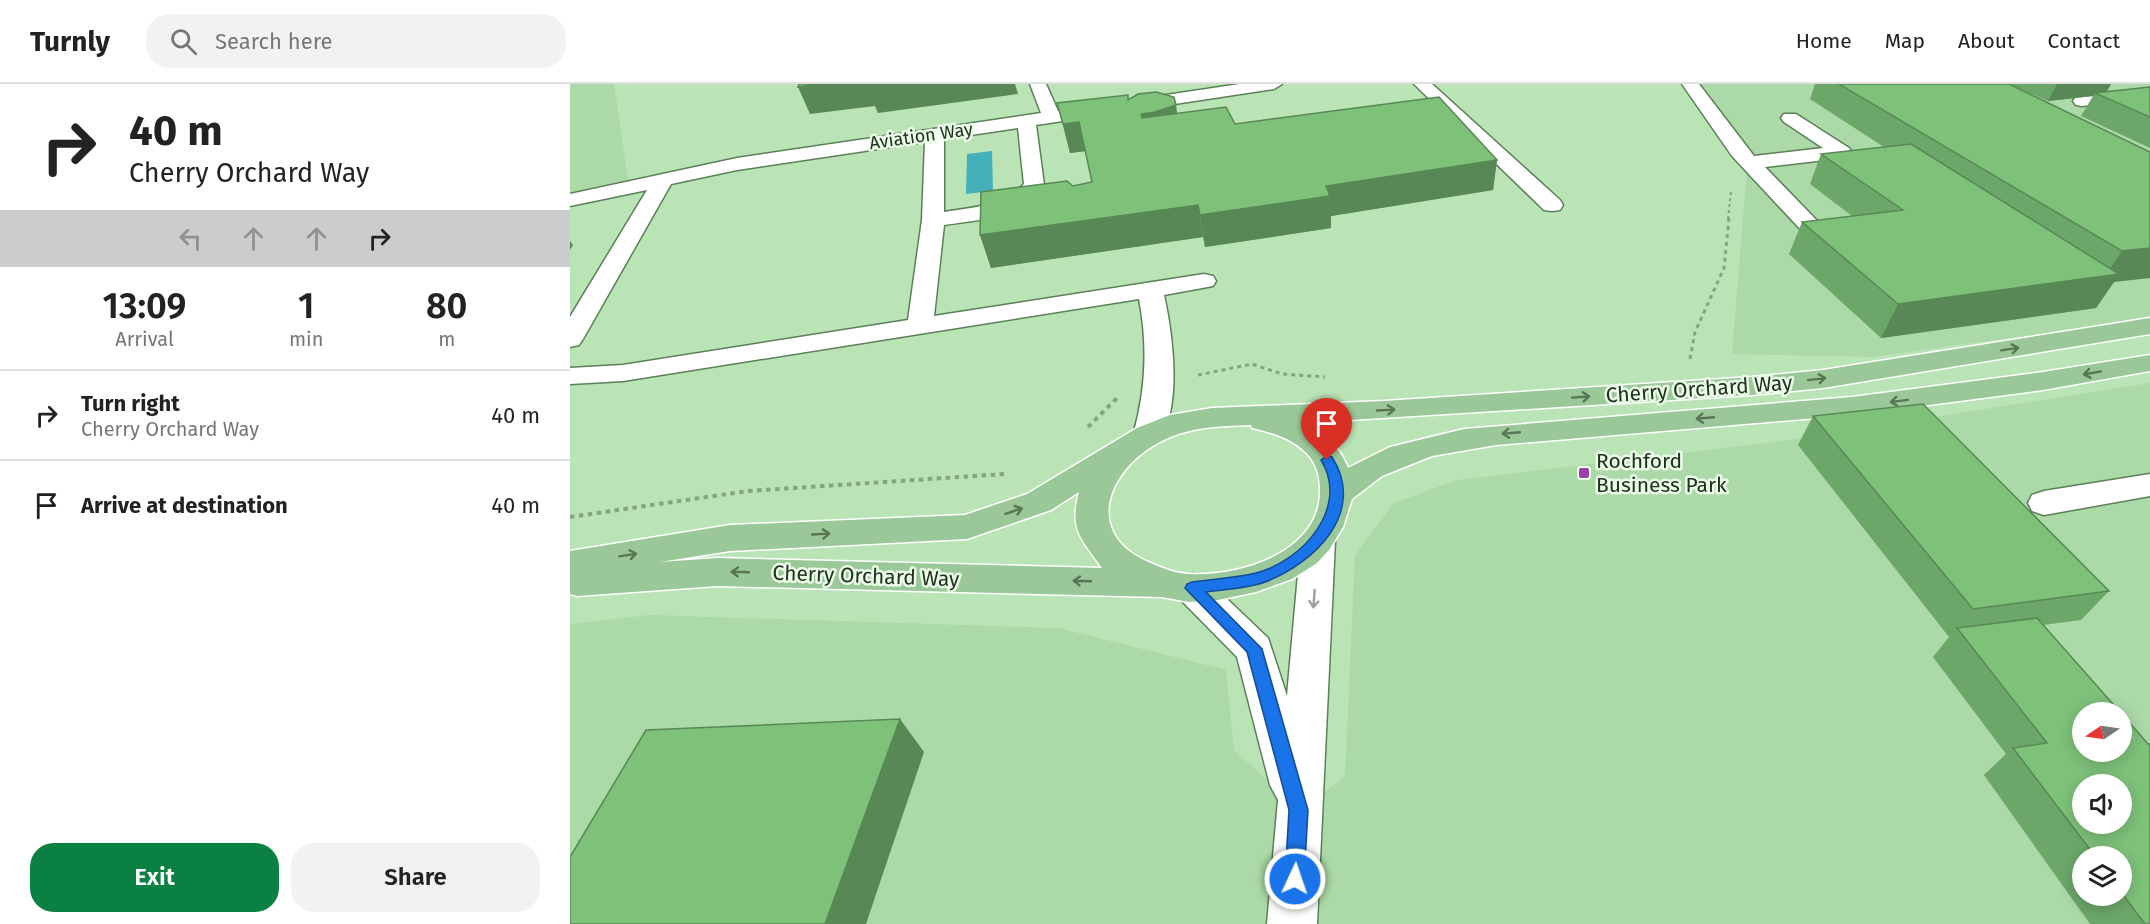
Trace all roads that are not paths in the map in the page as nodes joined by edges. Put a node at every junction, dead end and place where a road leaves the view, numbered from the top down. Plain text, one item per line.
1 (1038, 84) edge
2 (1274, 84) edge
3 (1422, 84) edge
4 (1690, 84) edge
5 (1211, 88) edge
6 (2150, 93) edge
7 (2082, 101) dead end
8 (1052, 117) junction
9 (1790, 118) dead end
10 (1026, 121) junction
11 (935, 134) junction
12 (1749, 163) junction
13 (664, 179) junction
14 (570, 200) edge
15 (1552, 205) dead end
16 (933, 220) junction
17 (1824, 240) edge
18 (1204, 280) dead end
19 (1150, 289) junction
20 (920, 326) junction
21 (2150, 326) edge
22 (570, 339) edge
23 (2150, 363) edge
24 (570, 376) edge
25 (1244, 416) junction
26 (1136, 443) junction
27 (2150, 485) edge
28 (1338, 493) junction
29 (2044, 503) dead end
30 (1318, 541) junction
31 (570, 564) edge
32 (570, 583) edge
33 (1177, 586) junction
34 (1299, 810) junction
35 (1292, 924) edge

1 - 8 street
2 - 5 street, Aviation Way
3 - 15 street
4 - 12 street
5 - 8 street, Aviation Way
6 - 7 street
8 - 10 street, Aviation Way
9 - 12 street
10 - 11 street, Aviation Way
10 - 16 street
11 - 13 street, Aviation Way
11 - 16 street
12 - 17 street
13 - 14 street, Aviation Way
13 - 22 street
16 - 20 street
18 - 19 street
19 - 20 street
19 - 26 street
20 - 24 street
25 -> 21 main road, Cherry Orchard Way
23 -> 28 main road, Cherry Orchard Way
25 - 26 main road, Cherry Orchard Way
25 - 28 main road, Cherry Orchard Way
31 -> 26 main road, Cherry Orchard Way
26 - 33 main road, Cherry Orchard Way
27 - 29 street
28 - 30 main road, Cherry Orchard Way
30 - 33 main road, Cherry Orchard Way
30 -> 34 street
33 -> 32 main road, Cherry Orchard Way
33 - 34 street
34 - 35 street

